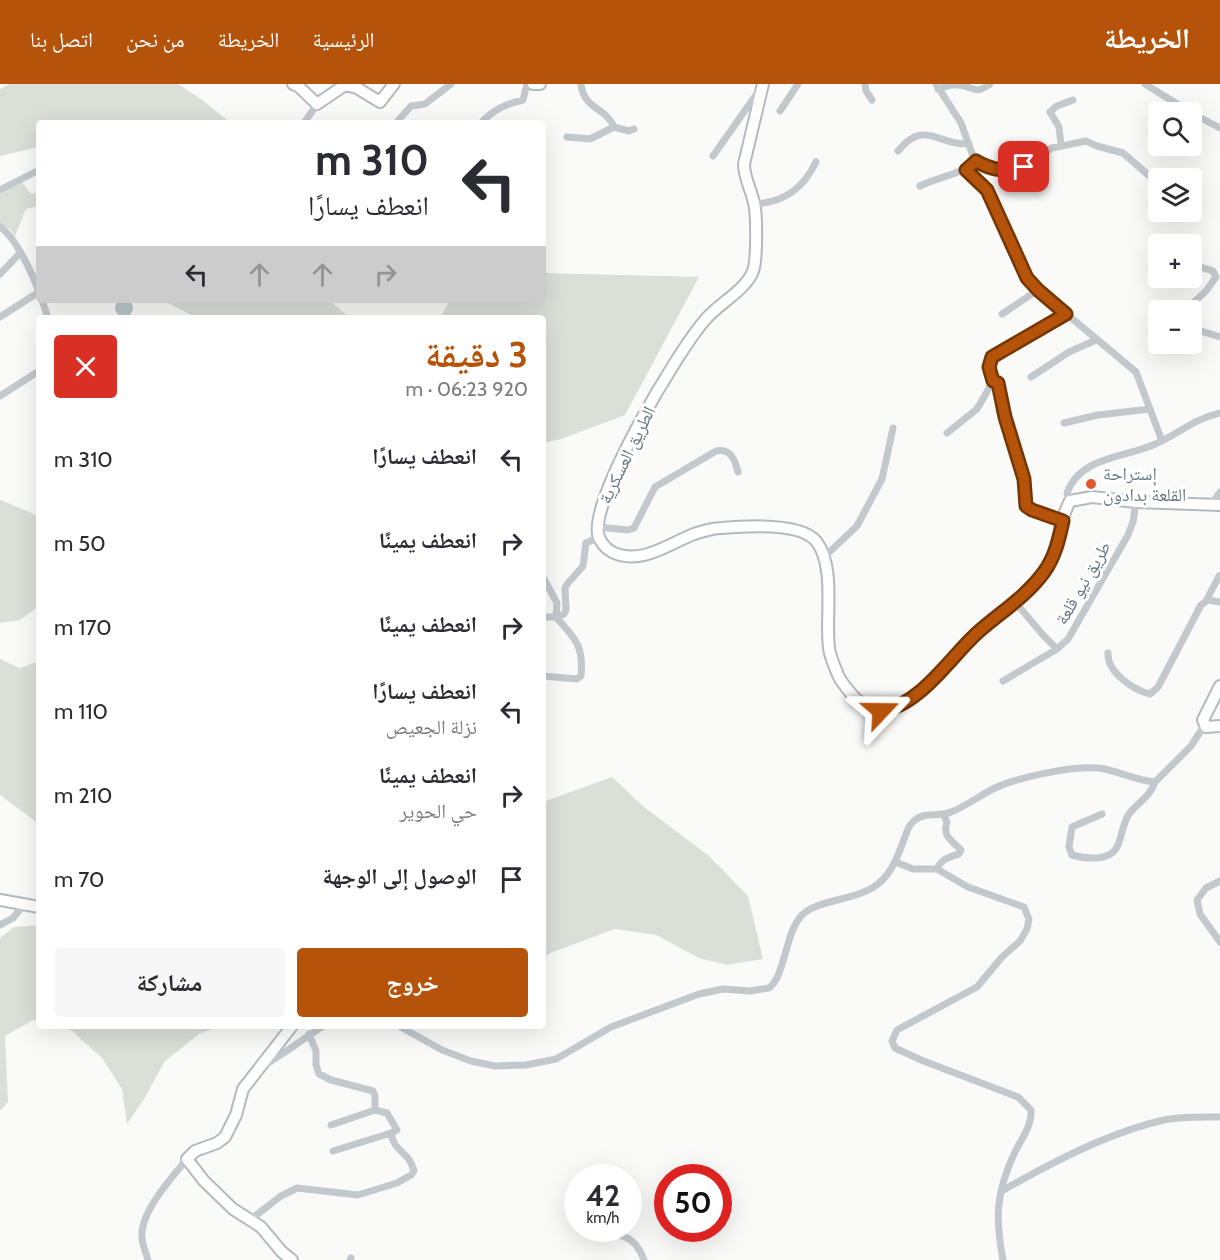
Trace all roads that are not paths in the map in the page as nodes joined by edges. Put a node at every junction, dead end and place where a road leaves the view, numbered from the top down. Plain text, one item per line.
1 (293, 84) edge
2 (345, 84) edge
3 (394, 84) edge
4 (451, 84) edge
5 (527, 84) edge
6 (533, 84) edge
7 (540, 84) edge
8 (581, 84) edge
9 (763, 84) edge
10 (798, 84) edge
11 (865, 84) edge
12 (990, 84) edge
13 (1145, 84) edge
14 (937, 86) edge
15 (872, 100) dead end
16 (1073, 100) dead end
17 (1173, 102) edge
18 (317, 104) junction
19 (780, 111) dead end
20 (1202, 119) edge
21 (306, 120) edge
22 (399, 120) edge
23 (484, 120) edge
24 (614, 127) junction
25 (1220, 128) edge
26 (634, 129) dead end
27 (567, 137) dead end
28 (969, 144) junction
29 (1061, 145) junction
30 (898, 151) dead end
31 (713, 156) dead end
32 (976, 161) junction
33 (816, 162) dead end
34 (966, 170) junction
35 (36, 172) edge
36 (1148, 175) edge
37 (920, 186) dead end
38 (0, 190) edge
39 (755, 204) junction
40 (0, 227) edge
41 (20, 253) junction
42 (1202, 268) edge
43 (0, 274) edge
44 (36, 285) edge
45 (1038, 290) junction
46 (36, 294) edge
47 (1002, 314) dead end
48 (1066, 314) junction
49 (0, 317) edge
50 (1220, 337) edge
51 (1096, 340) junction
52 (36, 373) edge
53 (1031, 377) dead end
54 (993, 381) junction
55 (0, 396) edge
56 (1150, 409) junction
57 (1220, 413) edge
58 (1064, 423) dead end
59 (894, 428) dead end
60 (947, 433) dead end
61 (1162, 441) junction
62 (738, 472) dead end
63 (1220, 492) edge
64 (1070, 501) junction
65 (1136, 502) junction
66 (1215, 505) edge
67 (1063, 521) junction
68 (598, 532) junction
69 (823, 558) junction
70 (1219, 576) edge
71 (546, 583) edge
72 (1206, 601) junction
73 (1015, 602) junction
74 (1220, 602) edge
75 (546, 617) edge
76 (556, 617) junction
77 (1057, 649) junction
78 (1108, 653) dead end
79 (546, 676) edge
80 (1004, 681) dead end
81 (1220, 686) edge
82 (1204, 726) junction
83 (1220, 726) edge
84 (1155, 782) junction
85 (943, 814) junction
86 (1102, 814) dead end
87 (896, 862) junction
88 (937, 869) junction
89 (1220, 881) edge
90 (0, 900) edge
91 (24, 905) junction
92 (36, 907) edge
93 (0, 925) edge
94 (1220, 942) edge
95 (289, 1029) edge
96 (318, 1029) edge
97 (404, 1029) edge
98 (309, 1034) junction
99 (261, 1067) junction
100 (375, 1110) junction
101 (1220, 1117) edge
102 (331, 1125) dead end
103 (391, 1133) junction
104 (333, 1151) dead end
105 (186, 1159) junction
106 (1002, 1191) junction
107 (250, 1220) junction
108 (634, 1242) edge
109 (148, 1260) edge
110 (292, 1260) edge
111 (644, 1260) edge
112 (1003, 1260) edge

1 - 18 main road
2 - 3 main road
2 - 18 main road
4 - 22 street
5 - 23 street
6 - 7 main road
8 - 24 street
9 - 31 street
9 - 39 main road, الطريق العسكرية
10 - 19 street
11 - 15 street
12 - 14 street
13 - 17 street
14 - 28 street
16 - 29 street
18 - 21 street
20 - 25 street
24 - 26 street
24 - 27 street
28 - 30 street
28 - 32 street
29 - 32 street
29 - 36 street
32 - 34 street
33 - 39 street
34 - 37 street
34 - 45 street
35 - 38 street
39 - 68 main road, الطريق العسكرية
40 - 41 street
41 - 43 street
41 - 44 street
42 - 50 street
45 - 47 street
45 - 48 street
46 - 49 street
48 - 51 street
48 - 54 street
51 - 53 street
51 - 56 street
52 - 55 street
54 - 60 street
54 - 67 street
56 - 58 street
56 - 61 street
57 - 61 street
59 - 69 street
61 - 64 street
62 - 68 street
63 - 66 street
64 - 65 main road
64 - 67 main road
65 - 66 main road
65 - 77 street, طريق نيو قلعة
67 - 73 main road
68 - 69 main road
68 - 76 street
69 - 73 main road
70 - 72 street
71 - 76 street
72 - 74 street
72 - 78 street
73 - 77 street
75 - 76 street
76 - 79 street
77 - 80 street, طريق نيو قلعة
81 - 82 main road
82 - 83 main road
82 - 84 street
84 - 85 street
84 - 86 street
85 - 87 street
85 - 88 street
87 - 88 street
87 - 97 street
88 - 106 street
89 - 94 street
90 - 91 main road
91 - 92 main road
91 - 93 street
95 - 99 main road
96 - 98 street
98 - 99 street
98 - 100 street
99 - 105 main road
100 - 102 street
100 - 103 street
101 - 106 street
103 - 104 street
103 - 107 street
105 - 107 main road
105 - 109 street
106 - 112 street
107 - 110 main road
108 - 111 street

